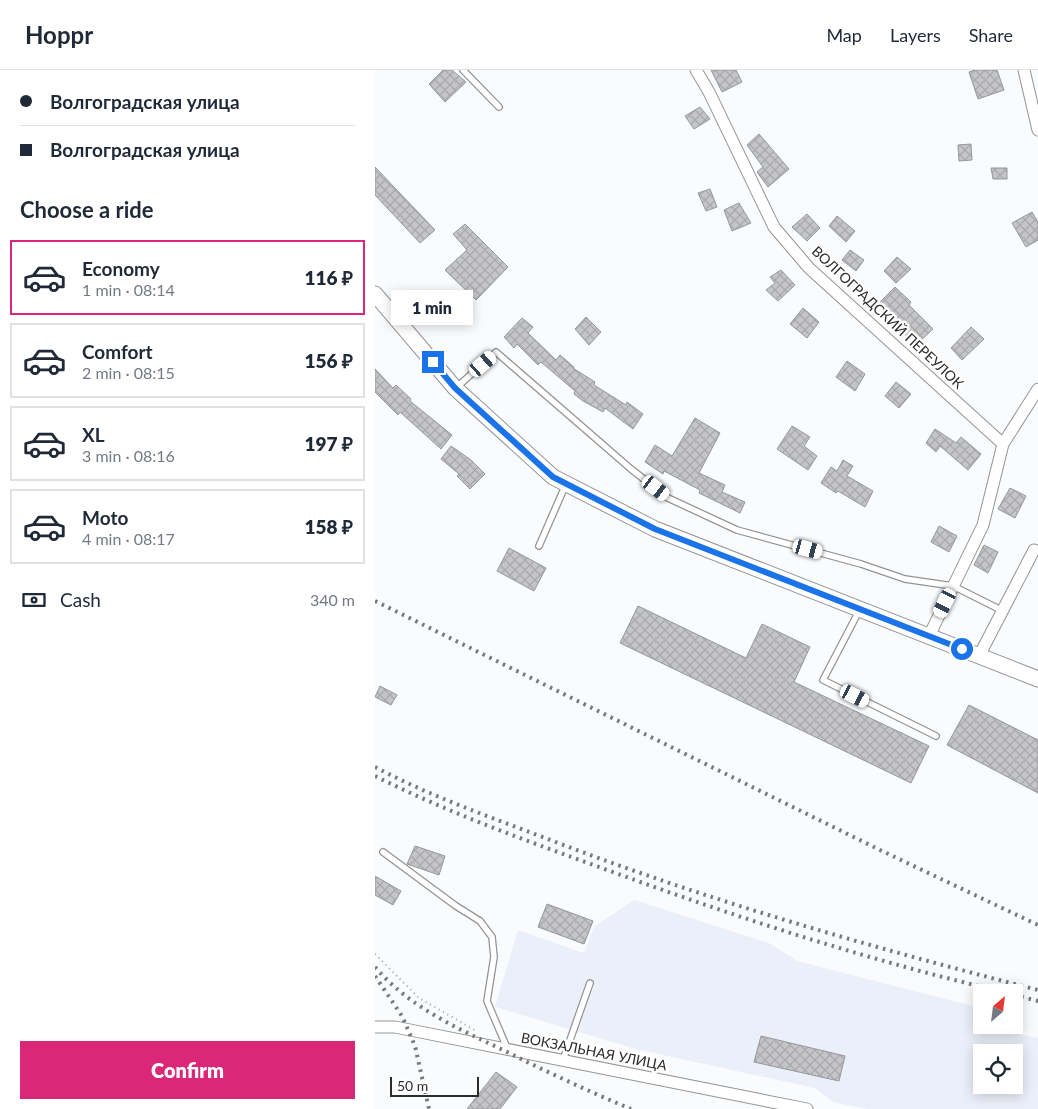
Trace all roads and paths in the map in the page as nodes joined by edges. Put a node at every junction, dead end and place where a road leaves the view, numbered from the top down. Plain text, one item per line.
1 (463, 70) edge
2 (696, 70) edge
3 (1024, 70) edge
4 (499, 107) dead end
5 (1038, 130) edge
6 (375, 294) edge
7 (455, 388) junction
8 (1038, 390) edge
9 (1003, 444) junction
10 (566, 484) junction
11 (539, 546) dead end
12 (1034, 550) dead end
13 (953, 586) junction
14 (860, 609) junction
15 (1001, 610) junction
16 (929, 636) junction
17 (979, 656) junction
18 (1038, 679) edge
19 (936, 736) dead end
20 (383, 852) dead end
21 (375, 954) edge
22 (590, 983) dead end
23 (375, 1027) edge
24 (483, 1035) dead end
25 (507, 1049) junction
26 (563, 1060) junction
27 (807, 1109) edge

1 - 4 lane
2 - 9 street, ВОЛГОГРАДСКИЙ ПЕРЕУЛОК
3 - 5 street
6 - 7 main road
7 - 10 main road
7 - 13 lane
8 - 9 street
9 - 13 street
10 - 11 lane
10 - 14 main road
12 - 15 street
13 - 15 lane
13 - 16 street
14 - 16 main road
14 - 19 lane
15 - 17 street
16 - 17 main road
17 - 18 main road
20 - 25 lane
21 - 24 path
22 - 26 lane
23 - 25 street, ВОКЗАЛЬНАЯ УЛИЦА
25 - 26 street, ВОКЗАЛЬНАЯ УЛИЦА
26 - 27 street, ВОКЗАЛЬНАЯ УЛИЦА

